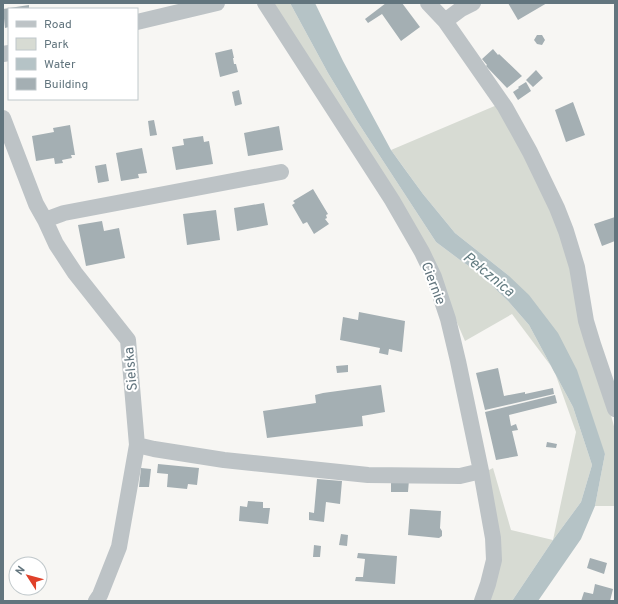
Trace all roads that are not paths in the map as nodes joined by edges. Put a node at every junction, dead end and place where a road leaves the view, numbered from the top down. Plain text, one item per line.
1 (217, 3) edge
2 (265, 3) edge
3 (428, 3) edge
4 (473, 3) edge
5 (445, 21) junction
6 (138, 22) edge
7 (3, 118) edge
8 (281, 172) dead end
9 (45, 220) junction
10 (615, 410) edge
11 (137, 445) junction
12 (481, 471) junction
13 (96, 601) edge
14 (482, 601) edge

1 - 6 street
2 - 12 street, Ciernie
3 - 5 street
4 - 5 street
5 - 10 street
7 - 9 street, Sielska
8 - 9 street
9 - 11 street, Sielska
11 - 12 street
11 - 13 street, Sielska
12 - 14 street, Ciernie

